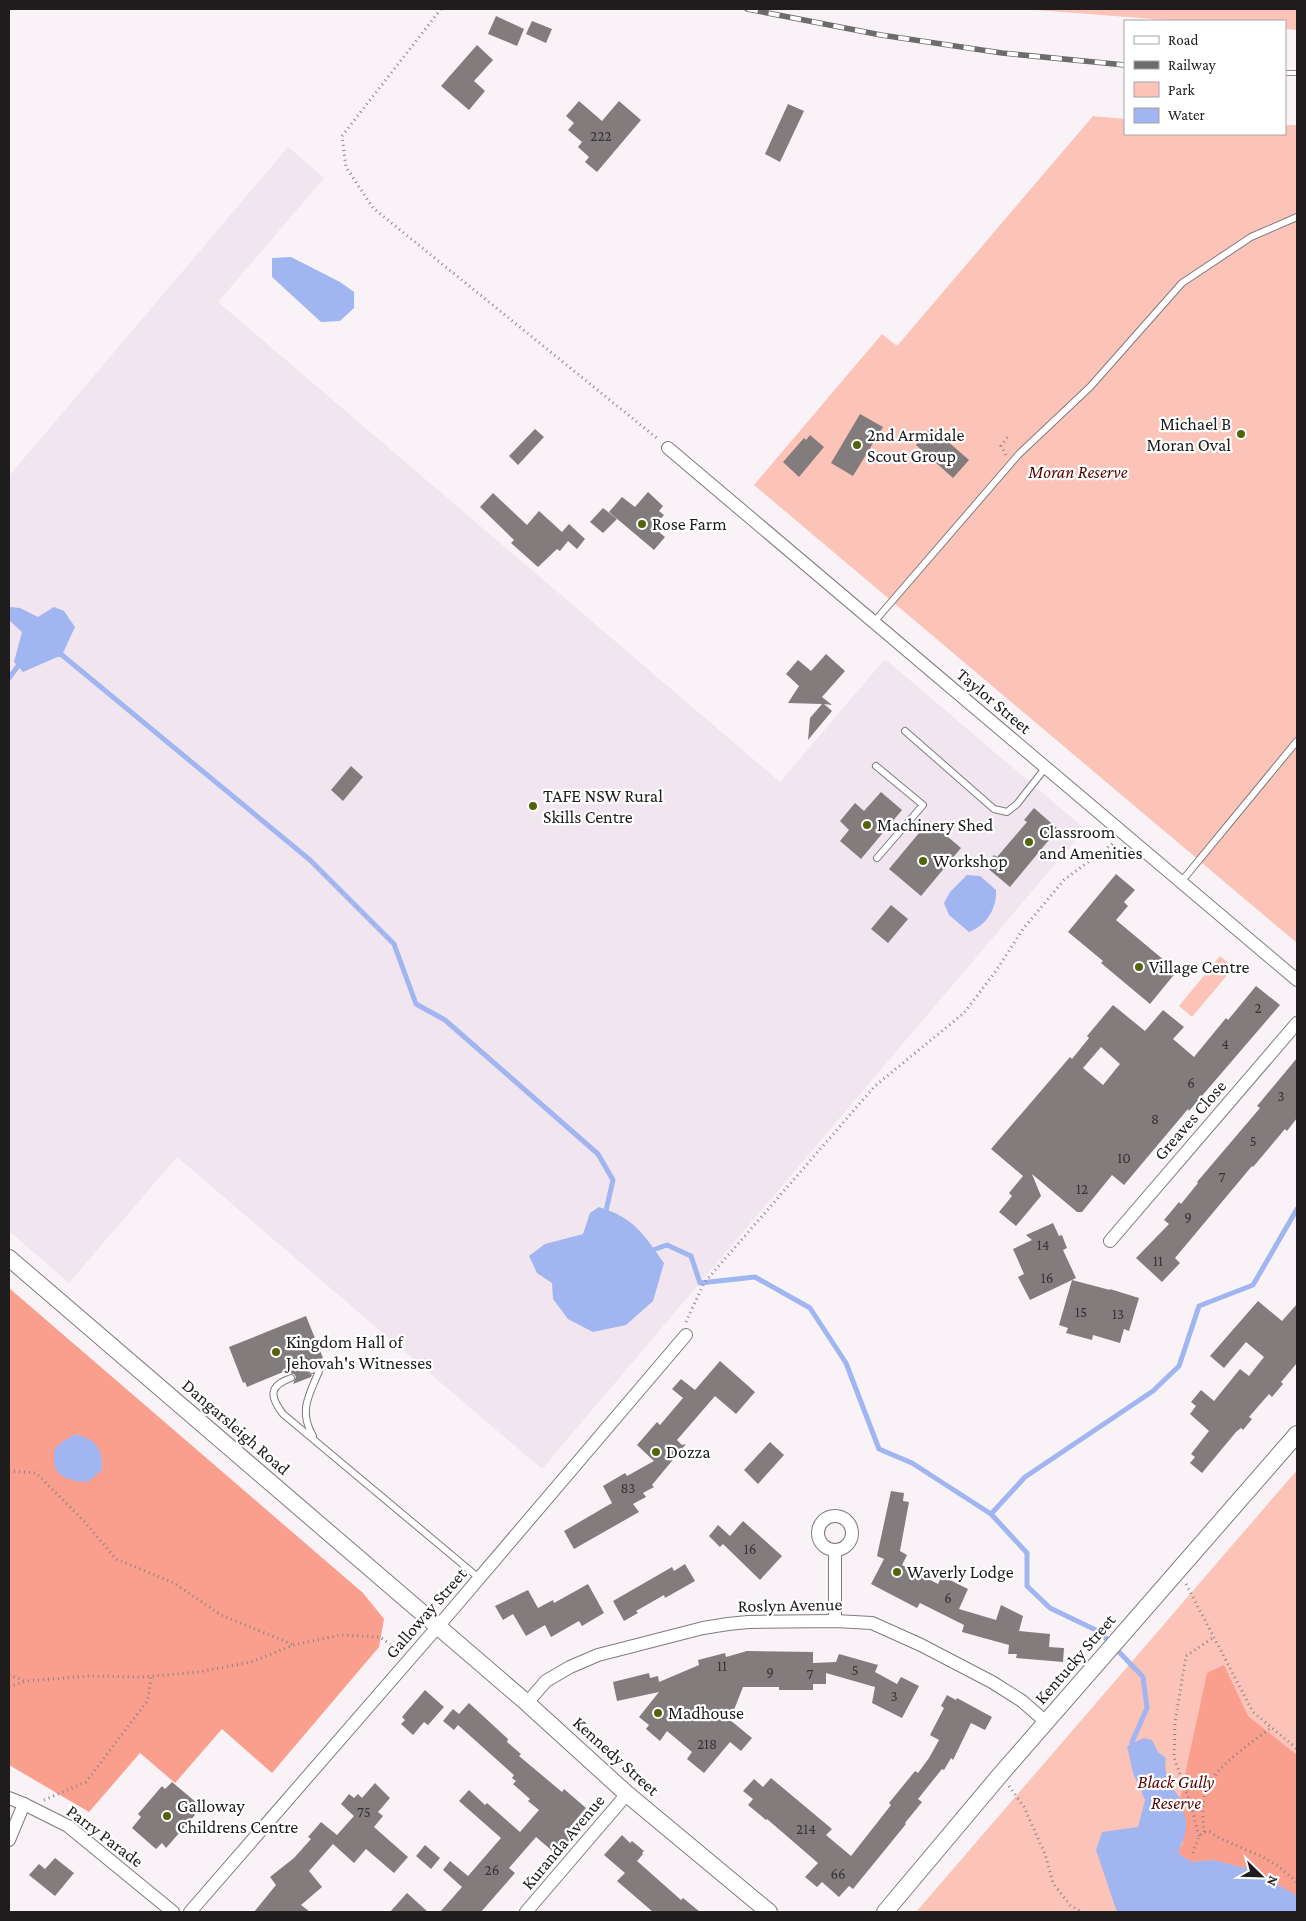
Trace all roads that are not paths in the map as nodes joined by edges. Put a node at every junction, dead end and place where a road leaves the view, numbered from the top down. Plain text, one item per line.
1 (1297, 217) edge
2 (668, 448) road end
3 (874, 622) junction
4 (905, 731) dead end
5 (1297, 741) edge
6 (876, 766) dead end
7 (1046, 768) junction
8 (877, 858) dead end
9 (1181, 882) junction
10 (1297, 980) edge
11 (1297, 1023) edge
12 (1110, 1241) dead end
13 (9, 1258) edge
14 (686, 1335) road end
15 (312, 1370) dead end
16 (290, 1378) dead end
17 (1297, 1434) edge
18 (315, 1440) junction
19 (836, 1550) dead end
20 (479, 1578) junction
21 (835, 1621) junction
22 (437, 1627) junction
23 (527, 1703) junction
24 (1046, 1722) junction
25 (627, 1794) junction
26 (9, 1798) edge
27 (24, 1804) junction
28 (9, 1840) edge
29 (174, 1912) edge
30 (190, 1912) edge
31 (526, 1912) edge
32 (769, 1912) edge
33 (885, 1912) edge

1 - 3 lane
2 - 3 street, Taylor Street
3 - 7 street, Taylor Street
4 - 7 lane
5 - 9 lane
6 - 8 lane
7 - 9 street, Taylor Street
9 - 10 street, Taylor Street
11 - 12 street, Greaves Close
13 - 22 street, Dangarsleigh Road
14 - 20 street, Galloway Street
15 - 18 lane
16 - 18 lane
17 - 24 street, Kentucky Street
18 - 20 lane
19 - 21 street
20 - 22 street, Galloway Street
21 - 23 street, Roslyn Avenue
21 - 24 street, Roslyn Avenue
22 - 23 street, Kennedy Street
22 - 30 street, Galloway Street
23 - 25 street, Kennedy Street
24 - 33 street, Kentucky Street
25 - 31 street, Kuranda Avenue
25 - 32 street, Kennedy Street
26 - 27 street, Parry Parade
27 - 28 street
27 - 29 street, Parry Parade

